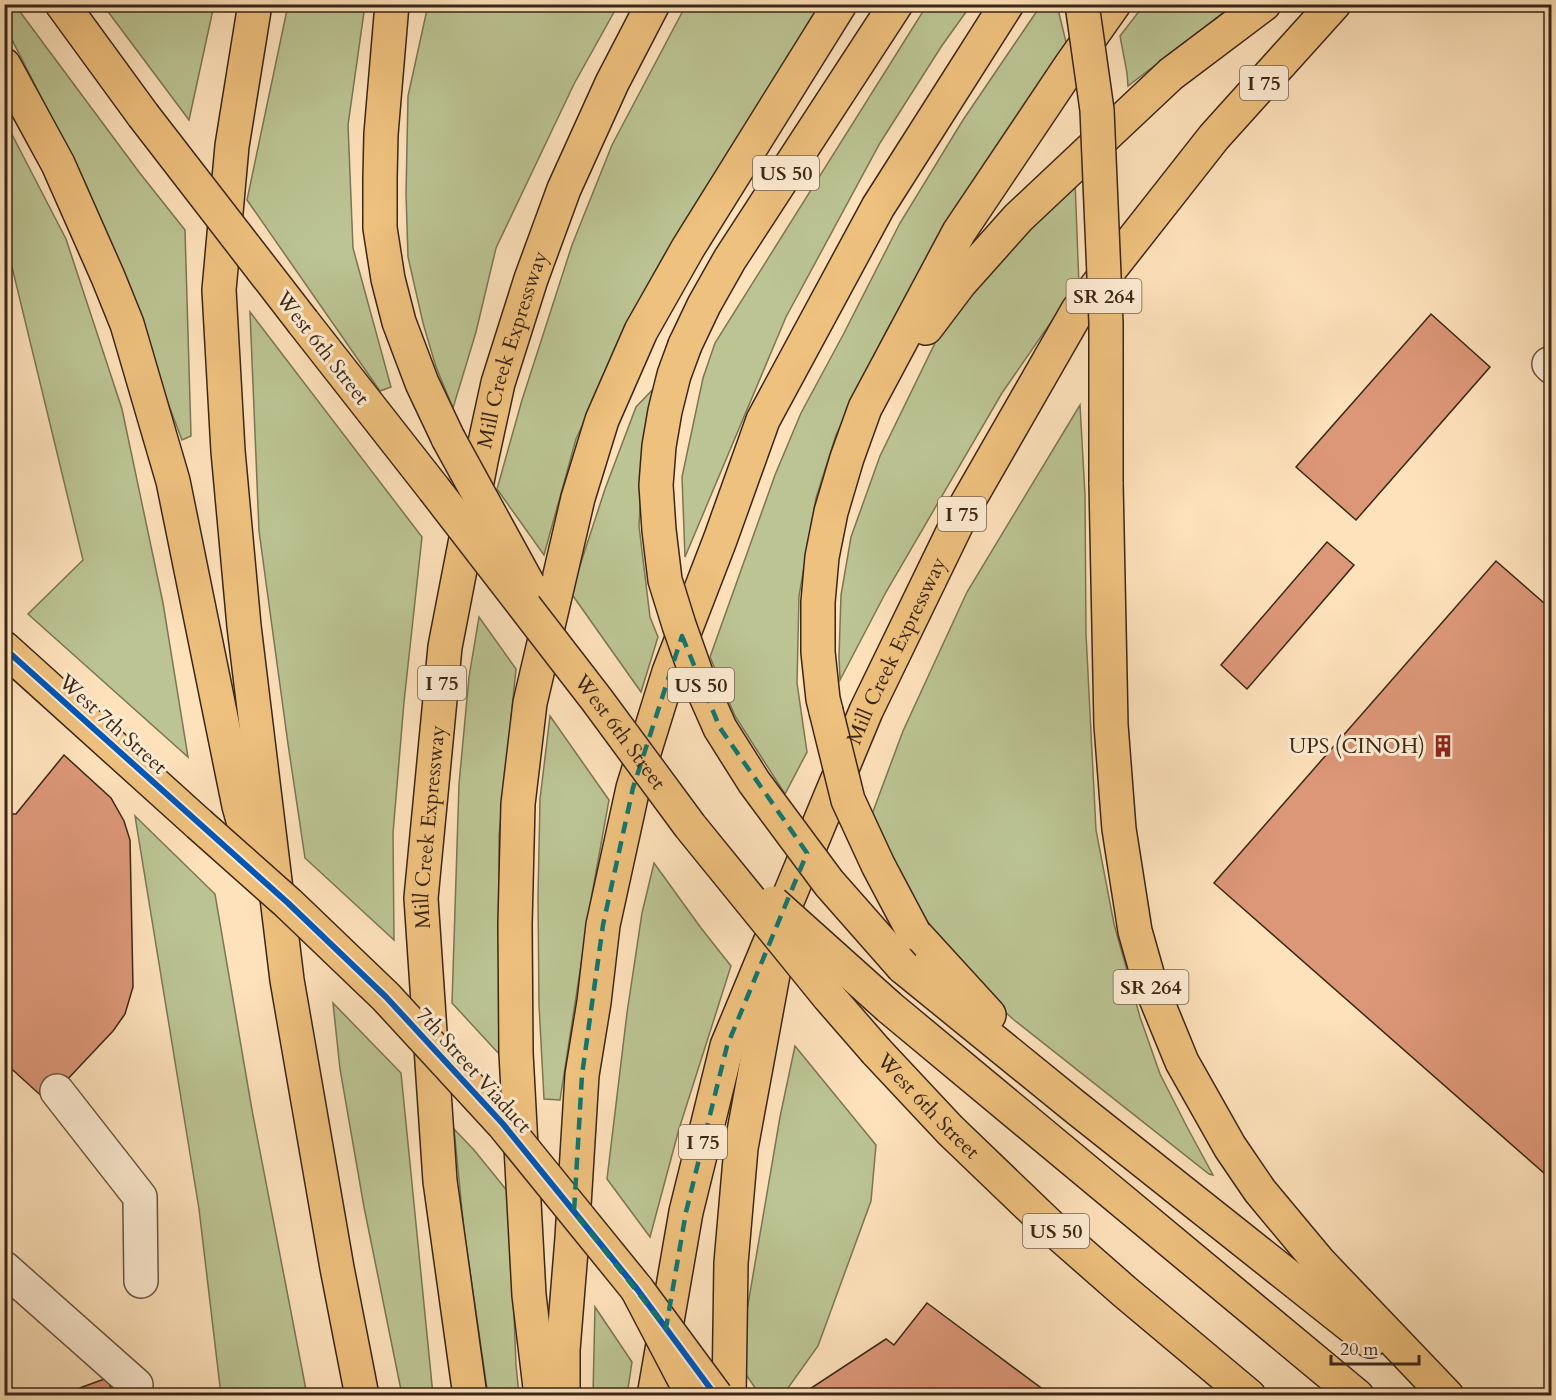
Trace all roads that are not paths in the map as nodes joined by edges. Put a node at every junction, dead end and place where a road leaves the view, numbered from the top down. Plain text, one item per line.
1 (62, 4) edge
2 (255, 4) edge
3 (264, 4) edge
4 (392, 4) edge
5 (404, 4) edge
6 (653, 4) edge
7 (840, 4) edge
8 (896, 4) edge
9 (998, 4) edge
10 (1007, 4) edge
11 (1082, 4) edge
12 (1114, 4) edge
13 (1264, 4) edge
14 (1334, 4) edge
15 (247, 56) junction
16 (4, 65) edge
17 (953, 90) junction
18 (381, 134) junction
19 (865, 408) junction
20 (4, 648) edge
21 (597, 700) junction
22 (199, 824) joint
23 (690, 826) junction
24 (788, 899) junction
25 (287, 980) junction
26 (57, 1091) dead end
27 (1074, 1106) junction
28 (4, 1268) edge
29 (141, 1281) dead end
30 (637, 1289) junction
31 (136, 1385) dead end
32 (362, 1395) edge
33 (470, 1395) edge
34 (540, 1395) edge
35 (563, 1395) edge
36 (654, 1395) edge
37 (693, 1395) edge
38 (716, 1395) edge
39 (729, 1395) edge
40 (1249, 1395) edge
41 (1357, 1395) edge
42 (1439, 1395) edge
43 (1447, 1395) edge

1 - 21 main road, West 6th Street, bridge
2 - 15 main road
3 - 15 main road
4 - 18 main road, US 50
5 - 18 main road
6 - 33 main road, Mill Creek Expressway / I 75
7 - 34 main road
8 - 27 main road, US 50, bridge
9 - 17 main road
10 - 17 main road
11 - 43 main road, SR 264, bridge
12 - 19 main road
13 - 19 main road
14 - 24 main road, Mill Creek Expressway / I 75
15 - 25 main road
16 - 25 main road
17 - 35 main road
18 - 21 main road, US 50, bridge
19 - 27 main road, bridge
20 - 22 main road, West 7th Street
21 - 23 main road, West 6th Street / US 50, bridge
22 - 30 main road, 7th Street Viaduct, bridge
23 - 40 main road, West 6th Street / US 50, bridge
23 - 41 main road, bridge
24 - 36 main road, Mill Creek Expressway / I 75
24 - 39 main road
25 - 32 main road
26 - 29 lane
27 - 42 main road, US 50
28 - 31 lane
30 - 37 main road, bridge
30 - 38 main road, 7th Street Viaduct, bridge

